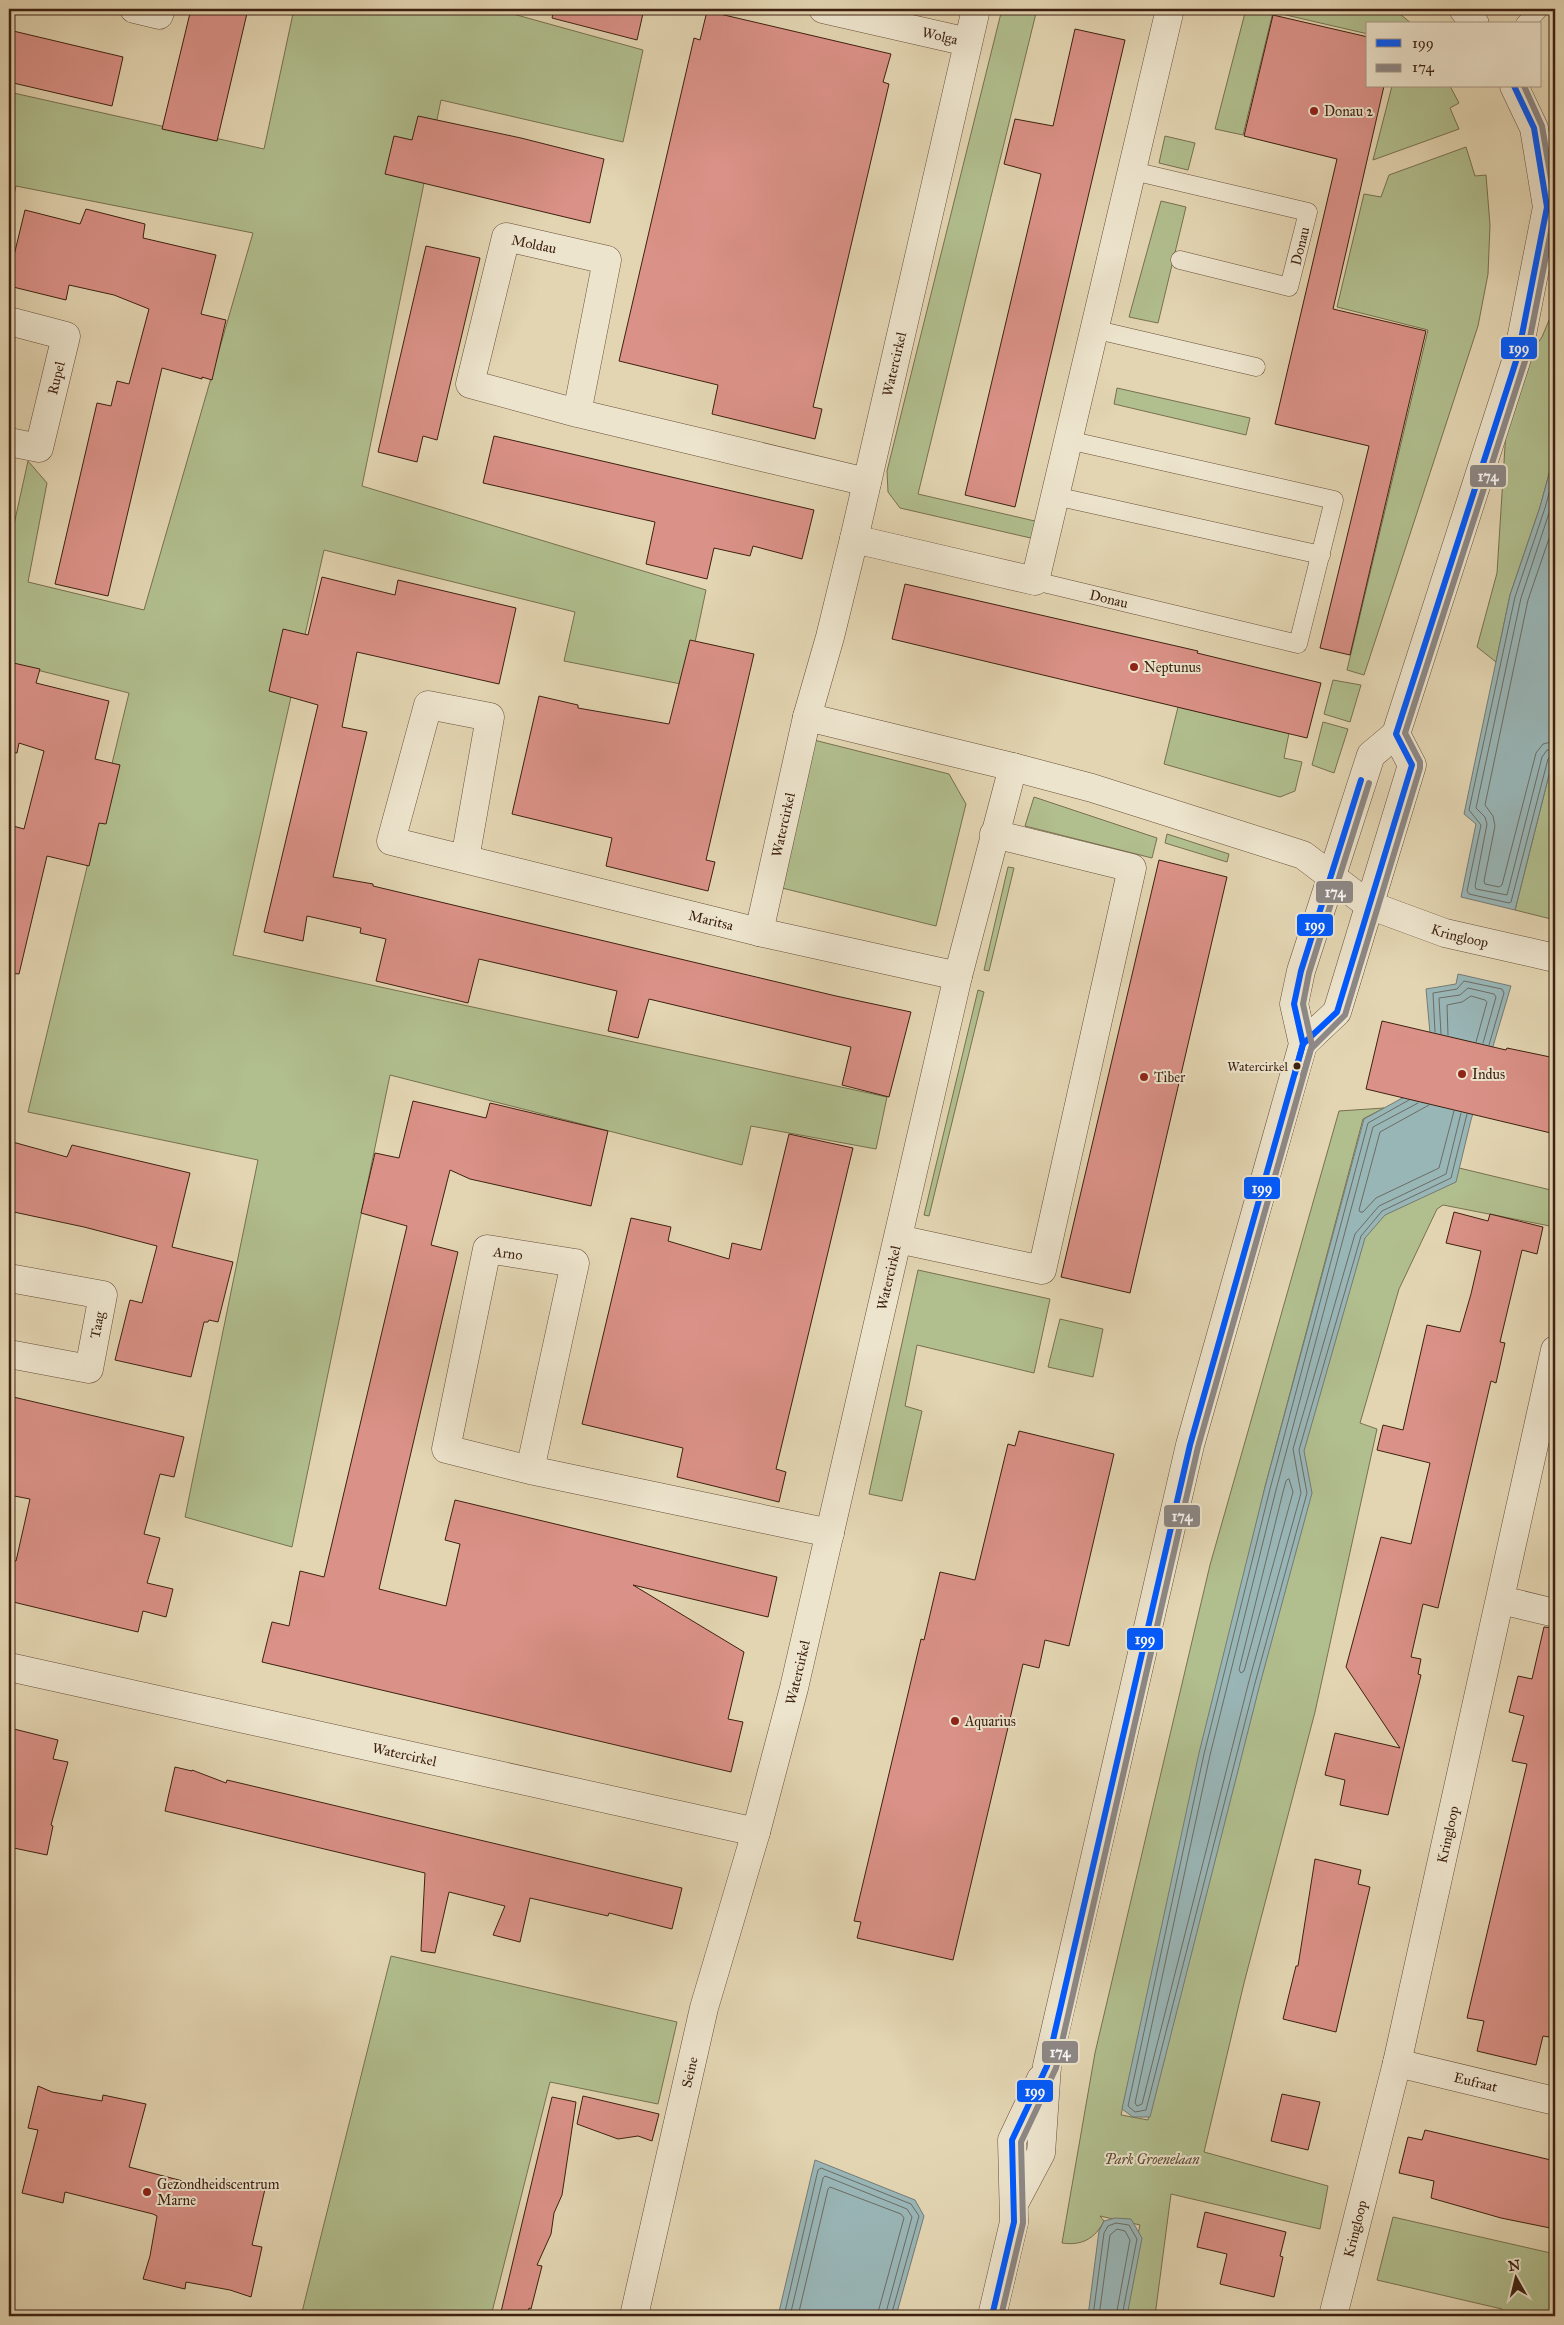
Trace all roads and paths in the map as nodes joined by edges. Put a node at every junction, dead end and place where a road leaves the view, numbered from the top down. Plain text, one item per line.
1 (134, 9) edge
2 (161, 9) edge
3 (823, 9) edge
4 (976, 9) edge
5 (1170, 9) edge
6 (1463, 9) edge
7 (1539, 9) edge
8 (1473, 22) edge
9 (1526, 22) edge
10 (968, 42) junction
11 (1515, 88) edge
12 (1133, 170) junction
13 (1180, 260) dead end
14 (9, 321) edge
15 (1093, 329) junction
16 (1256, 367) dead end
17 (577, 413) junction
18 (1068, 440) junction
19 (9, 442) edge
20 (867, 482) junction
21 (1055, 496) junction
22 (854, 539) junction
23 (1321, 555) junction
24 (1035, 581) junction
25 (806, 717) junction
26 (1396, 734) junction
27 (1013, 767) junction
28 (994, 834) junction
29 (465, 859) junction
30 (1331, 875) junction
31 (1369, 905) junction
32 (759, 932) junction
33 (1555, 958) edge
34 (958, 976) junction
35 (1303, 1044) junction
36 (898, 1239) junction
37 (9, 1278) edge
38 (1555, 1350) edge
39 (9, 1354) edge
40 (530, 1470) junction
41 (830, 1533) junction
42 (1501, 1600) junction
43 (1555, 1613) edge
44 (9, 1667) edge
45 (756, 1832) junction
46 (1397, 2063) junction
47 (1555, 2101) edge
48 (634, 2316) edge
49 (992, 2316) edge
50 (1332, 2316) edge

1 - 2 street
3 - 10 street, Wolga
4 - 10 street, Watercirkel
5 - 12 street
6 - 8 street
7 - 9 lane
10 - 20 street, Watercirkel
11 - 26 street
12 - 13 lane, Donau
12 - 15 street
14 - 19 street, Rupel
15 - 16 lane
15 - 18 street
17 - 17 street, Moldau
17 - 20 street, Moldau
18 - 21 street
18 - 23 lane, Donau
20 - 22 street, Watercirkel
21 - 23 lane
21 - 24 street
22 - 24 street, Donau
22 - 25 street, Watercirkel
23 - 24 lane, Donau
25 - 27 street
25 - 32 street, Watercirkel
26 - 30 street
26 - 31 street
27 - 28 street, Watercirkel
27 - 30 street
28 - 34 street, Watercirkel
28 - 36 street
29 - 29 street, Maritsa
29 - 32 street, Maritsa
30 - 31 street, Kringloop
30 - 35 street
31 - 33 street, Kringloop
31 - 35 street
32 - 34 street, Maritsa
34 - 36 street, Watercirkel
35 - 49 street
36 - 41 street, Watercirkel
37 - 39 street, Taag
38 - 42 street, Kringloop
40 - 40 street, Arno
40 - 41 street, Arno
41 - 45 street, Watercirkel
42 - 43 street
42 - 46 street, Kringloop
44 - 45 street, Watercirkel
45 - 48 street, Seine
46 - 47 street, Eufraat
46 - 50 street, Kringloop

